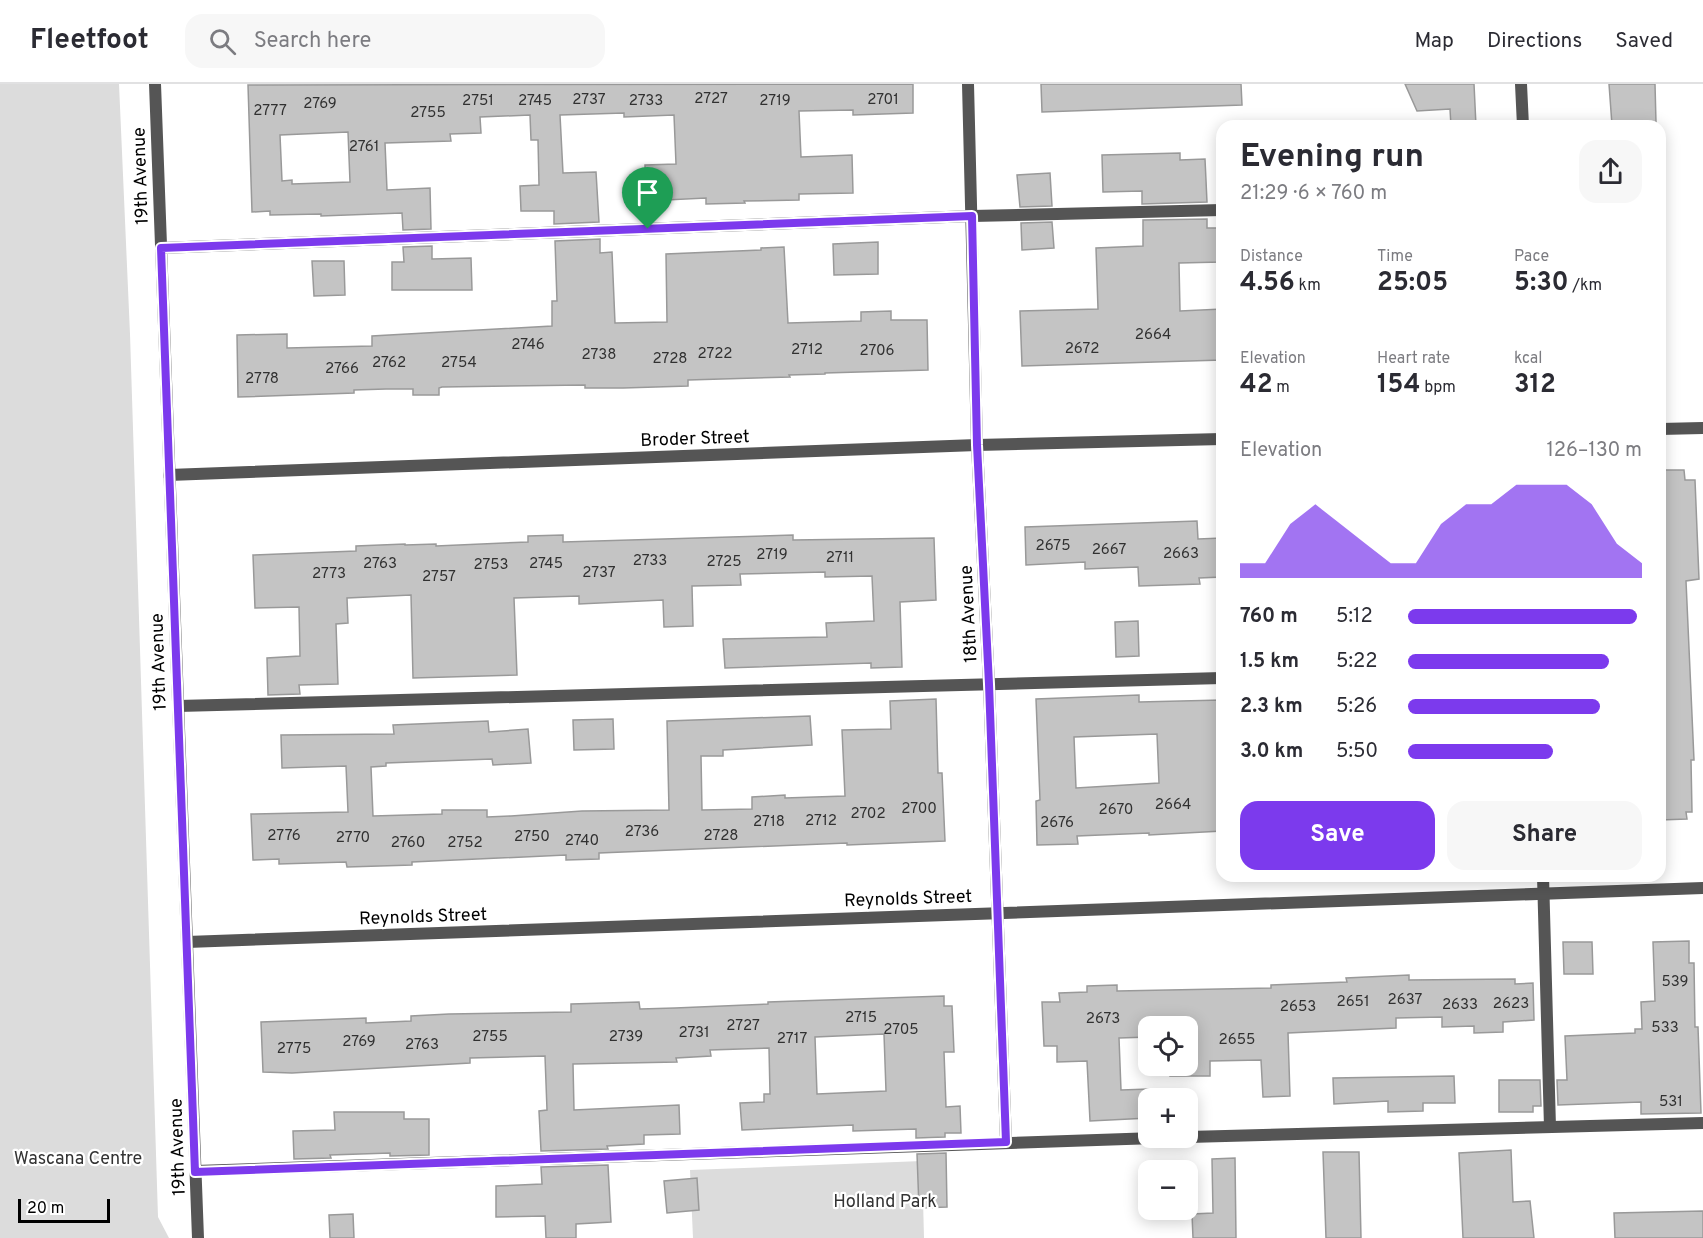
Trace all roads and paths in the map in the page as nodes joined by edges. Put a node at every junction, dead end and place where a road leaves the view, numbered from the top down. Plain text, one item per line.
1 (155, 84) edge
2 (968, 84) edge
3 (1521, 84) edge
4 (1523, 120) edge
5 (1216, 210) edge
6 (972, 216) junction
7 (161, 248) junction
8 (1703, 428) edge
9 (1666, 429) edge
10 (1216, 439) edge
11 (977, 445) junction
12 (169, 475) junction
13 (1216, 678) edge
14 (989, 684) junction
15 (178, 706) junction
16 (1543, 882) edge
17 (1703, 888) edge
18 (1543, 894) junction
19 (997, 913) junction
20 (187, 942) junction
21 (1703, 1124) edge
22 (1550, 1127) junction
23 (1198, 1137) edge
24 (1138, 1138) edge
25 (1006, 1142) junction
26 (195, 1172) junction
27 (198, 1238) edge

1 - 7 street, 19th Avenue
2 - 6 street, 18th Avenue
3 - 4 street
5 - 6 street
6 - 7 street
6 - 11 street, 18th Avenue
7 - 12 street, 19th Avenue
8 - 9 street
10 - 11 street, Broder Street
11 - 12 street, Broder Street
11 - 14 street, 18th Avenue
12 - 15 street, 19th Avenue
13 - 14 street
14 - 15 street
14 - 19 street, 18th Avenue
15 - 20 street, 19th Avenue
16 - 18 street
17 - 18 street, Reynolds Street
18 - 19 street, Reynolds Street
18 - 22 street
19 - 20 street, Reynolds Street
19 - 25 street, 18th Avenue
20 - 26 street, 19th Avenue
21 - 22 street
22 - 23 street
24 - 25 street
25 - 26 street
26 - 27 street, 19th Avenue

